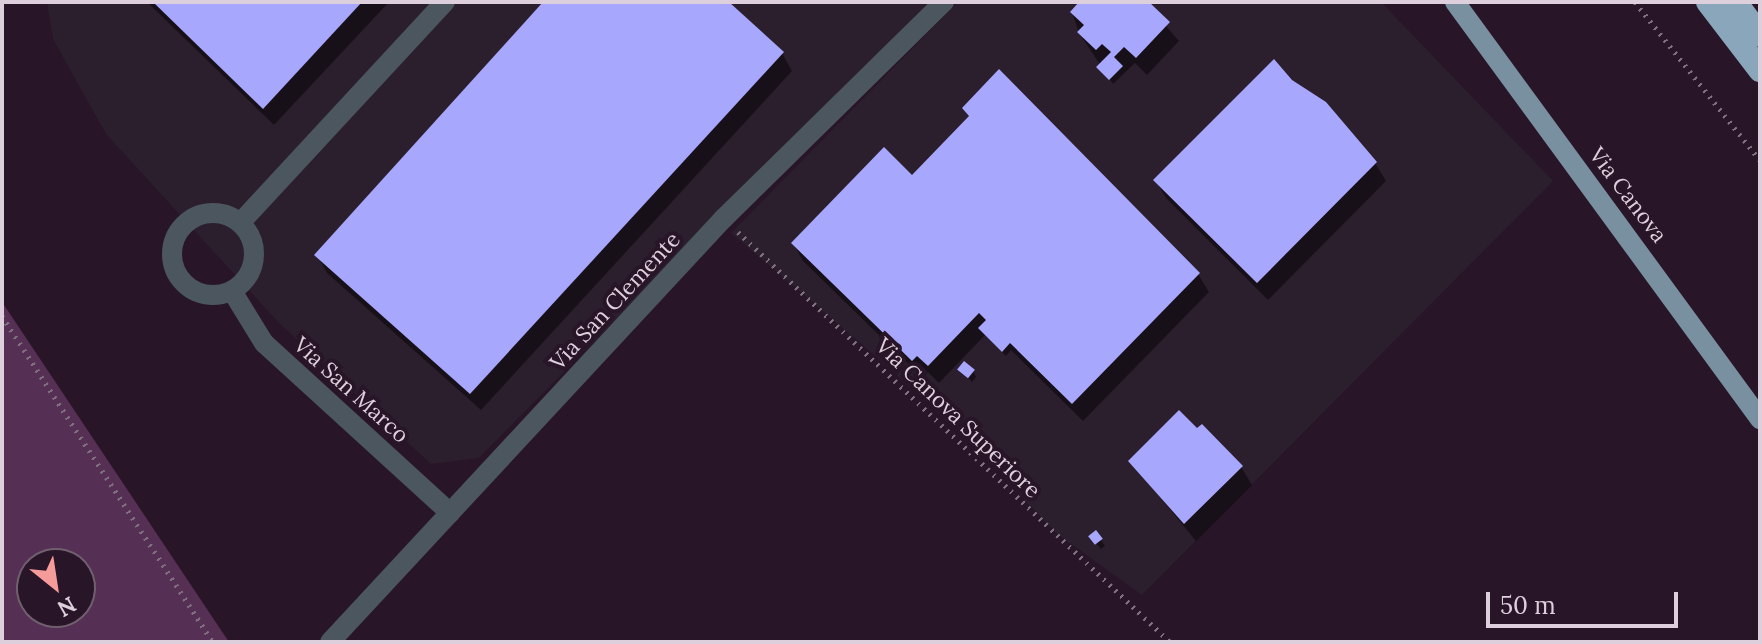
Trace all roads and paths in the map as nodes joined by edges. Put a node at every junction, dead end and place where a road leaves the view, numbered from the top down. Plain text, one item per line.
1 (445, 2) edge
2 (944, 2) edge
3 (1455, 2) edge
4 (1635, 2) edge
5 (1708, 2) edge
6 (1735, 2) edge
7 (1760, 35) edge
8 (1760, 70) edge
9 (1760, 160) edge
10 (723, 219) junction
11 (241, 222) junction
12 (232, 291) junction
13 (2, 316) edge
14 (1760, 419) edge
15 (450, 513) junction
16 (213, 642) edge
17 (330, 642) edge
18 (1170, 642) edge

1 - 11 street
2 - 10 street, Via San Clemente
3 - 14 main road, Via Canova
4 - 9 path
5 - 8 highway
6 - 7 highway
10 - 15 street, Via San Clemente
10 - 18 path, Via Canova Superiore
11 - 12 street
11 - 12 street
12 - 15 street, Via San Marco
13 - 16 path
15 - 17 street, Via San Clemente

